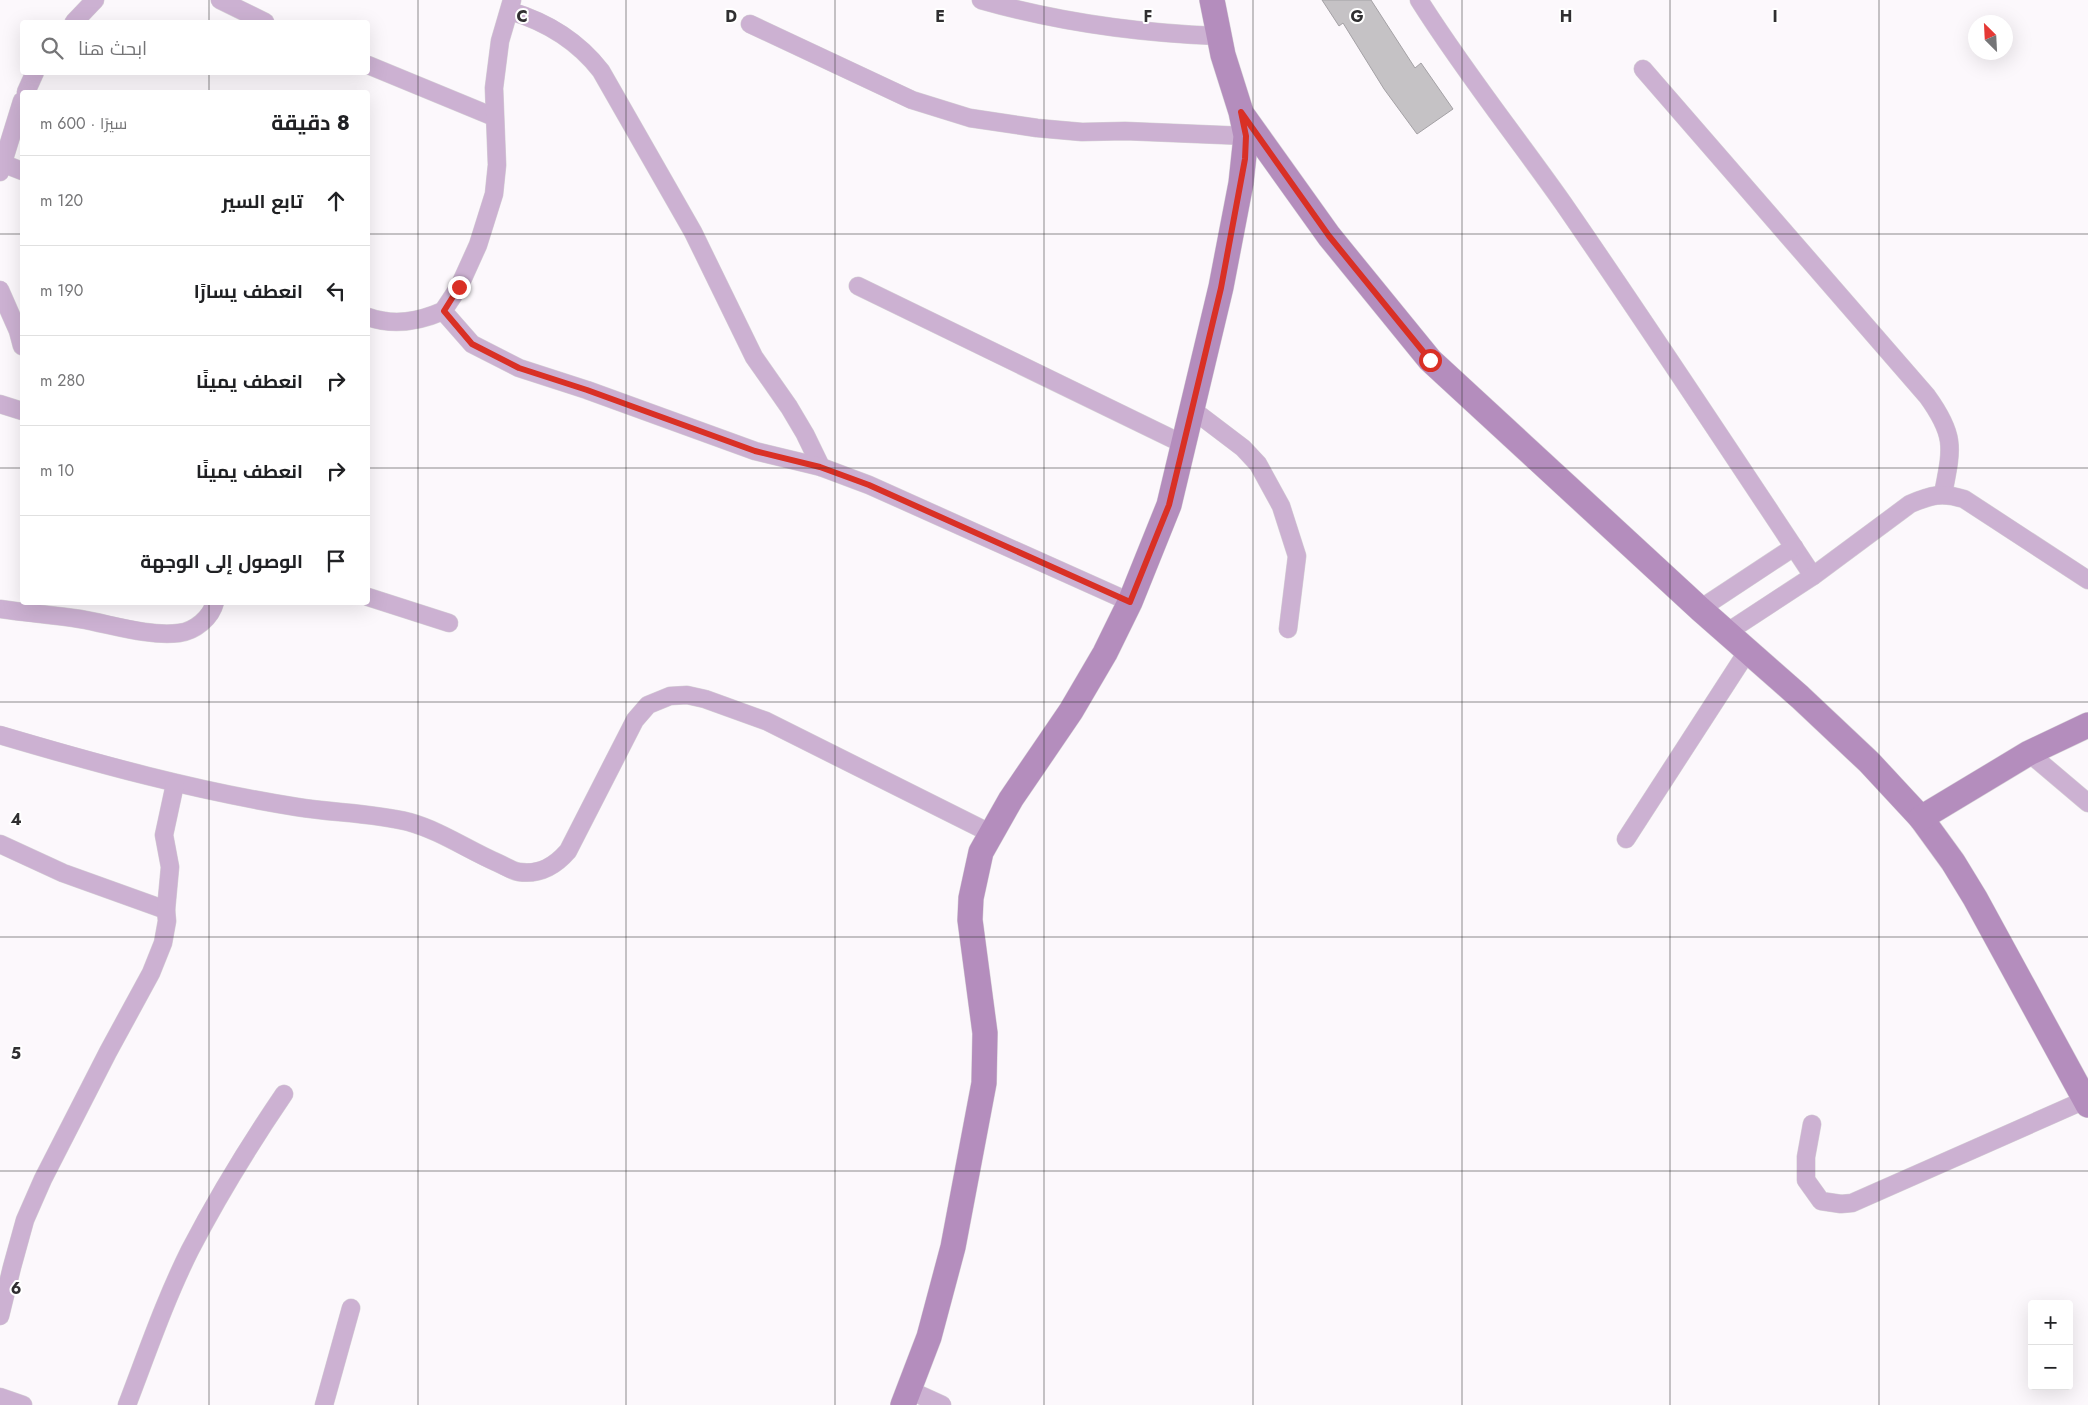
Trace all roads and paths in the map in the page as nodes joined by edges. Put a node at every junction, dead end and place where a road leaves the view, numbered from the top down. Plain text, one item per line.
1 (95, 0) edge
2 (220, 0) edge
3 (981, 0) edge
4 (1212, 0) edge
5 (1419, 0) edge
6 (511, 6) edge
7 (76, 20) edge
8 (261, 20) edge
9 (750, 24) dead end
10 (1218, 36) junction
11 (370, 66) edge
12 (1643, 69) dead end
13 (34, 75) edge
14 (27, 90) edge
15 (20, 107) edge
16 (494, 117) junction
17 (1244, 124) junction
18 (1, 167) edge
19 (20, 171) edge
20 (858, 286) dead end
21 (0, 290) edge
22 (444, 311) junction
23 (370, 318) edge
24 (20, 338) edge
25 (0, 404) edge
26 (1193, 410) junction
27 (20, 411) edge
28 (1185, 445) junction
29 (820, 467) junction
30 (1943, 494) junction
31 (1794, 548) junction
32 (1813, 576) junction
33 (2088, 580) edge
34 (370, 598) edge
35 (1130, 602) junction
36 (214, 605) edge
37 (0, 609) edge
38 (1700, 609) junction
39 (449, 623) dead end
40 (1288, 629) dead end
41 (1726, 633) junction
42 (1747, 652) junction
43 (2088, 725) edge
44 (0, 735) edge
45 (2029, 753) junction
46 (175, 784) junction
47 (2088, 803) edge
48 (1921, 818) junction
49 (990, 833) junction
50 (1626, 839) dead end
51 (0, 844) edge
52 (166, 910) junction
53 (284, 1094) dead end
54 (2086, 1103) edge
55 (1812, 1124) dead end
56 (351, 1308) dead end
57 (0, 1316) edge
58 (0, 1397) edge
59 (906, 1398) edge
60 (23, 1405) edge
61 (126, 1405) edge
62 (324, 1405) edge
63 (942, 1405) edge

1 - 7 street
2 - 8 street
3 - 10 street
4 - 10 street
5 - 31 street
6 - 16 street
6 - 29 street
9 - 17 street
10 - 17 street
11 - 16 street
12 - 30 street
13 - 14 street
15 - 18 street
16 - 22 street
17 - 26 street
17 - 38 street
18 - 19 street
20 - 28 street
21 - 24 street
22 - 23 street
22 - 29 street
25 - 27 street
26 - 28 street
26 - 40 street
28 - 35 street
29 - 35 street
30 - 32 street
30 - 33 street
31 - 32 street
31 - 38 street
32 - 41 street
34 - 39 street
35 - 49 street
36 - 37 street
38 - 41 street
41 - 42 street
42 - 48 street
42 - 50 street
43 - 45 street
44 - 46 street
45 - 47 street
45 - 48 street
46 - 49 street
46 - 52 street
48 - 54 street
49 - 59 street
51 - 52 street
52 - 57 street
53 - 61 street
54 - 55 street
56 - 62 street
58 - 60 street
59 - 63 street

